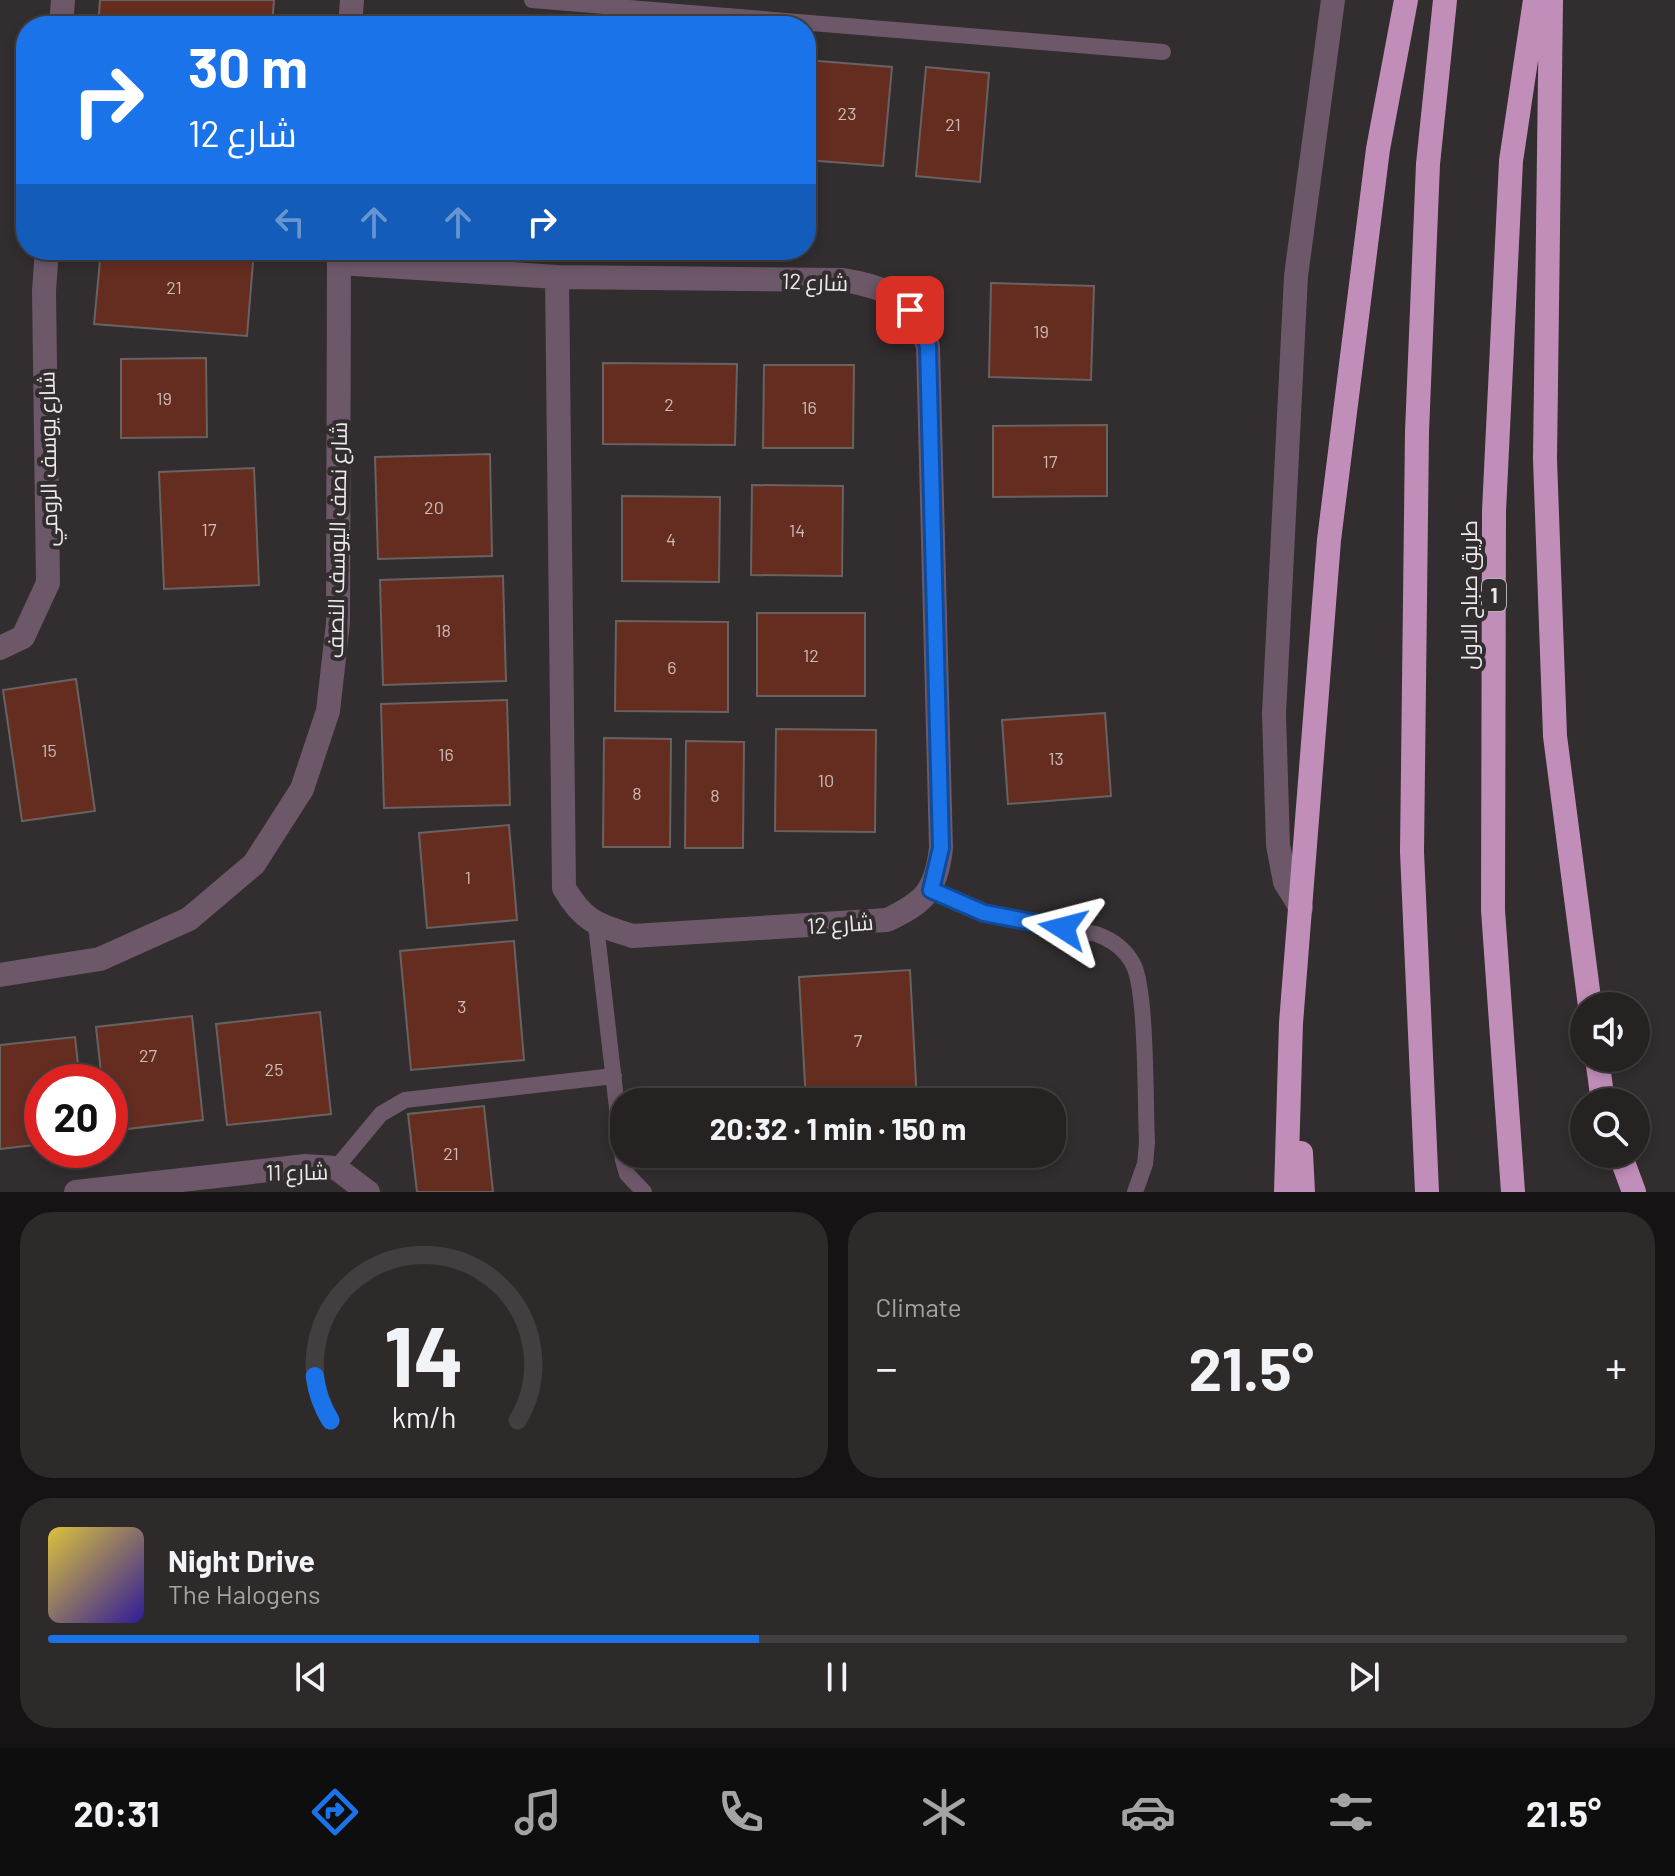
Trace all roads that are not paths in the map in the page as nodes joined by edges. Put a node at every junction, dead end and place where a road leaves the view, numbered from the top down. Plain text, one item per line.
1 (532, 0) edge
2 (1333, 0) edge
3 (1406, 0) edge
4 (1445, 0) edge
5 (1535, 0) edge
6 (1551, 0) edge
7 (726, 16) edge
8 (816, 23) edge
9 (1163, 52) dead end
10 (47, 260) edge
11 (339, 260) edge
12 (381, 260) edge
13 (557, 277) junction
14 (0, 648) edge
15 (931, 890) junction
16 (1301, 908) junction
17 (596, 925) junction
18 (0, 975) edge
19 (1588, 992) edge
20 (1291, 1023) junction
21 (614, 1076) junction
22 (336, 1168) junction
23 (1613, 1168) edge
24 (1625, 1168) edge
25 (76, 1192) edge
26 (368, 1192) edge
27 (644, 1192) edge
28 (1135, 1192) edge
29 (1286, 1192) edge
30 (1303, 1192) edge
31 (1427, 1192) edge
32 (1513, 1192) edge
33 (1617, 1192) edge
34 (1634, 1192) edge

1 - 7 lane
2 - 16 street
3 - 16 highway
4 - 31 highway
5 - 32 highway, طريق صباح الاول / 1
6 - 19 highway
8 - 9 lane
10 - 14 street, شارع يوسف الرومي
11 - 18 street, شارع نصف اليوسف النصف
12 - 13 street, شارع 12
13 - 15 street, شارع 12
13 - 17 street
15 - 17 street, شارع 12
15 - 28 lane
16 - 20 highway
17 - 21 lane
20 - 29 highway
20 - 30 highway
21 - 22 lane
21 - 27 lane
22 - 25 street, شارع 11
22 - 26 street, شارع 11
23 - 33 highway
24 - 34 highway

